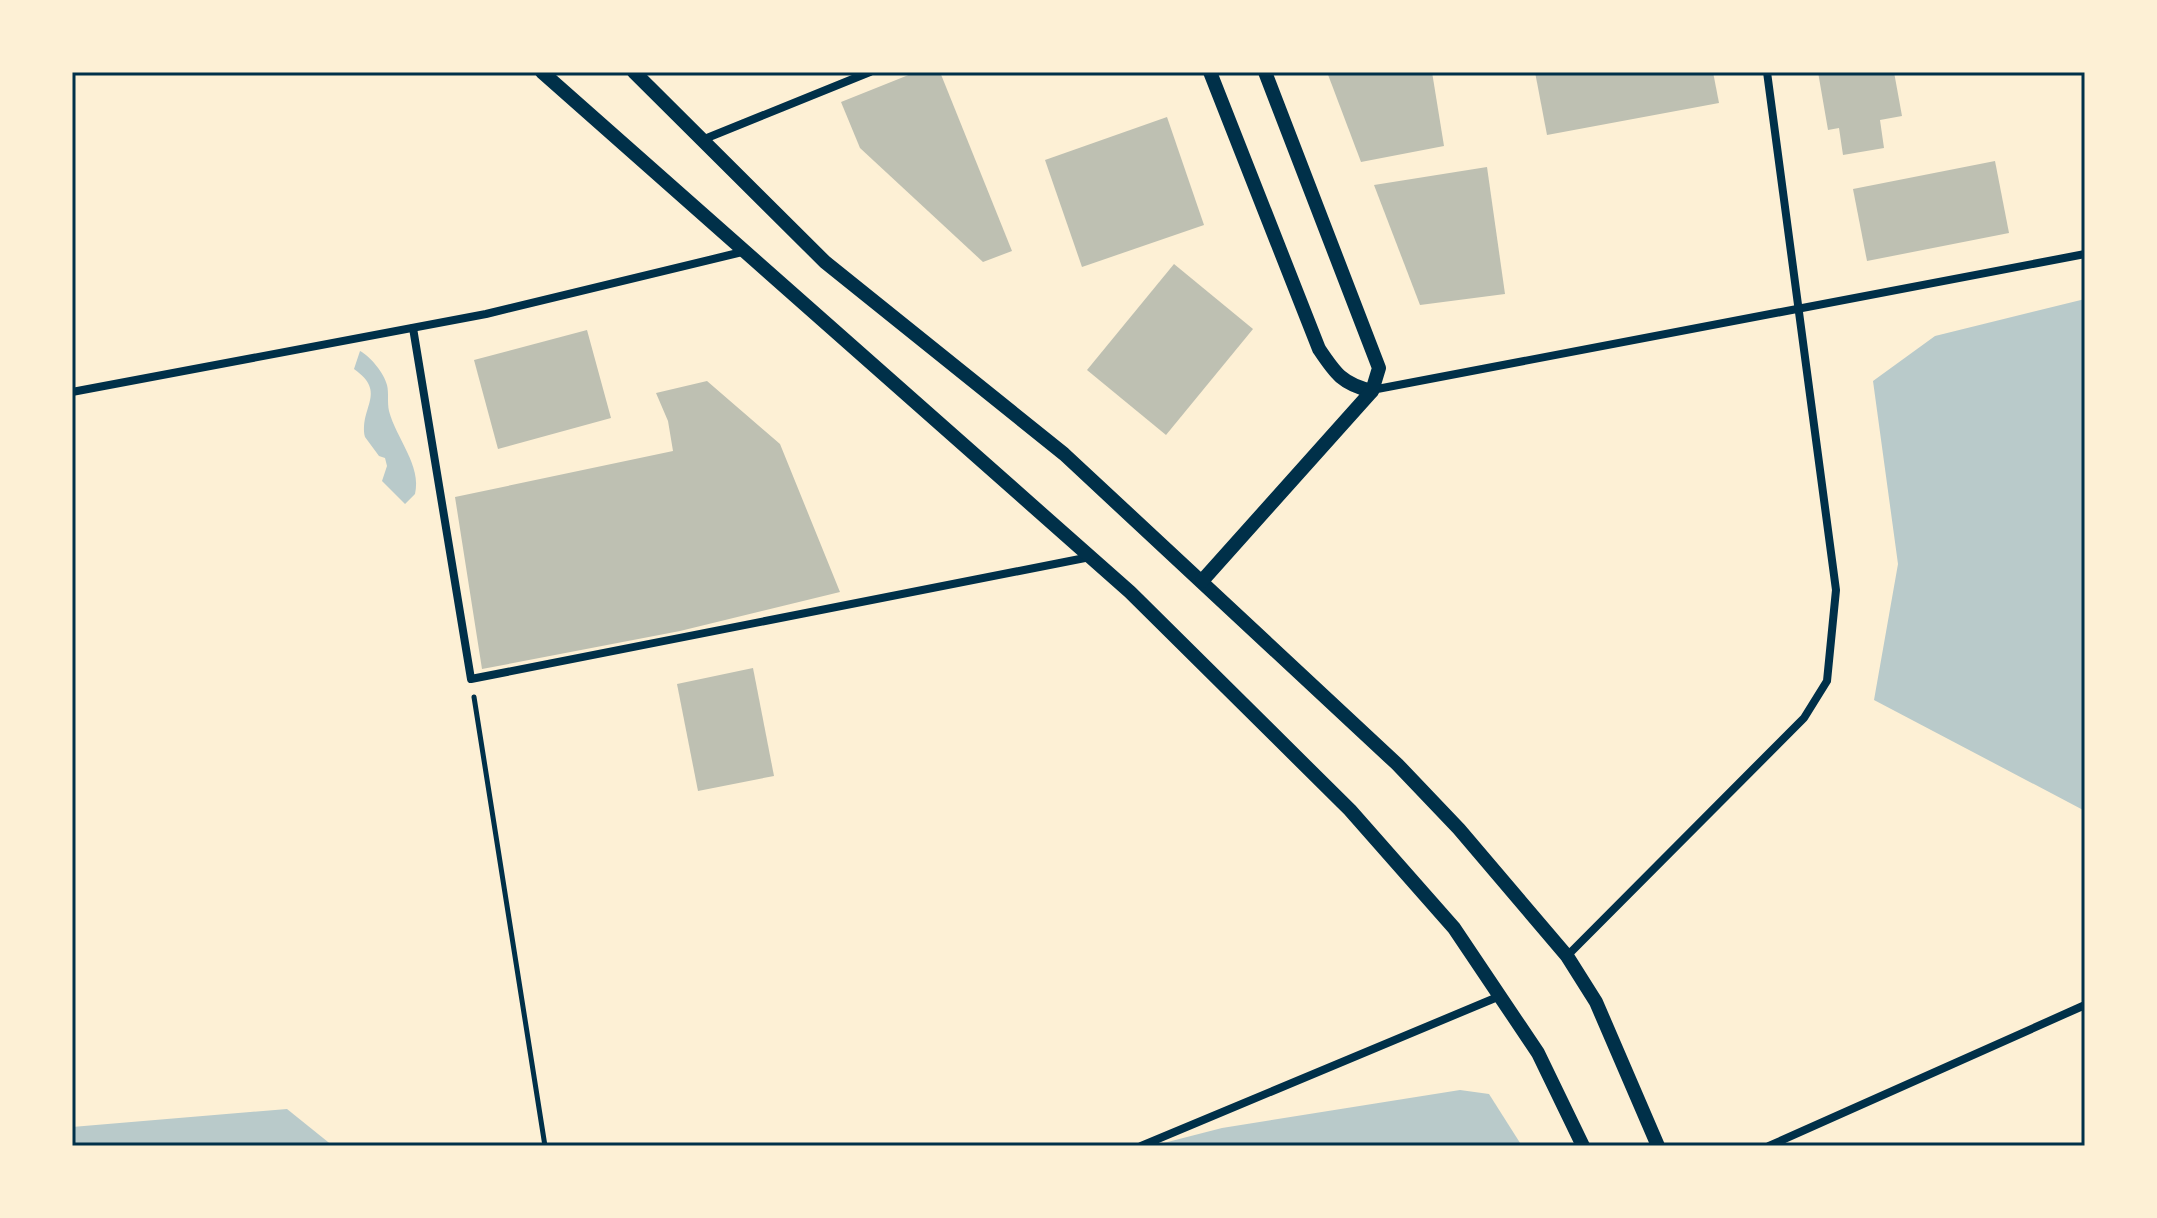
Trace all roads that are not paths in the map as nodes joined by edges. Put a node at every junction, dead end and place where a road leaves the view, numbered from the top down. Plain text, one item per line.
1 (542, 72) edge
2 (634, 72) edge
3 (870, 72) edge
4 (1210, 72) edge
5 (1265, 72) edge
6 (1767, 72) edge
7 (702, 140) junction
8 (742, 252) junction
9 (2085, 254) edge
10 (1798, 306) junction
11 (413, 328) junction
12 (1372, 391) junction
13 (72, 392) edge
14 (1090, 557) junction
15 (1202, 581) junction
16 (1567, 956) junction
17 (1500, 996) junction
18 (2085, 1005) edge
19 (1141, 1146) edge
20 (1583, 1146) edge
21 (1658, 1146) edge
22 (1769, 1146) edge

1 - 8 street
2 - 7 street
3 - 7 street
4 - 12 street
5 - 12 street
6 - 10 street
7 - 15 street
8 - 11 street
8 - 14 street
9 - 10 street
10 - 12 street
10 - 16 street
11 - 13 street
11 - 14 street
12 - 15 street
14 - 17 street
15 - 16 street
16 - 21 street
17 - 19 street
17 - 20 street
18 - 22 street

